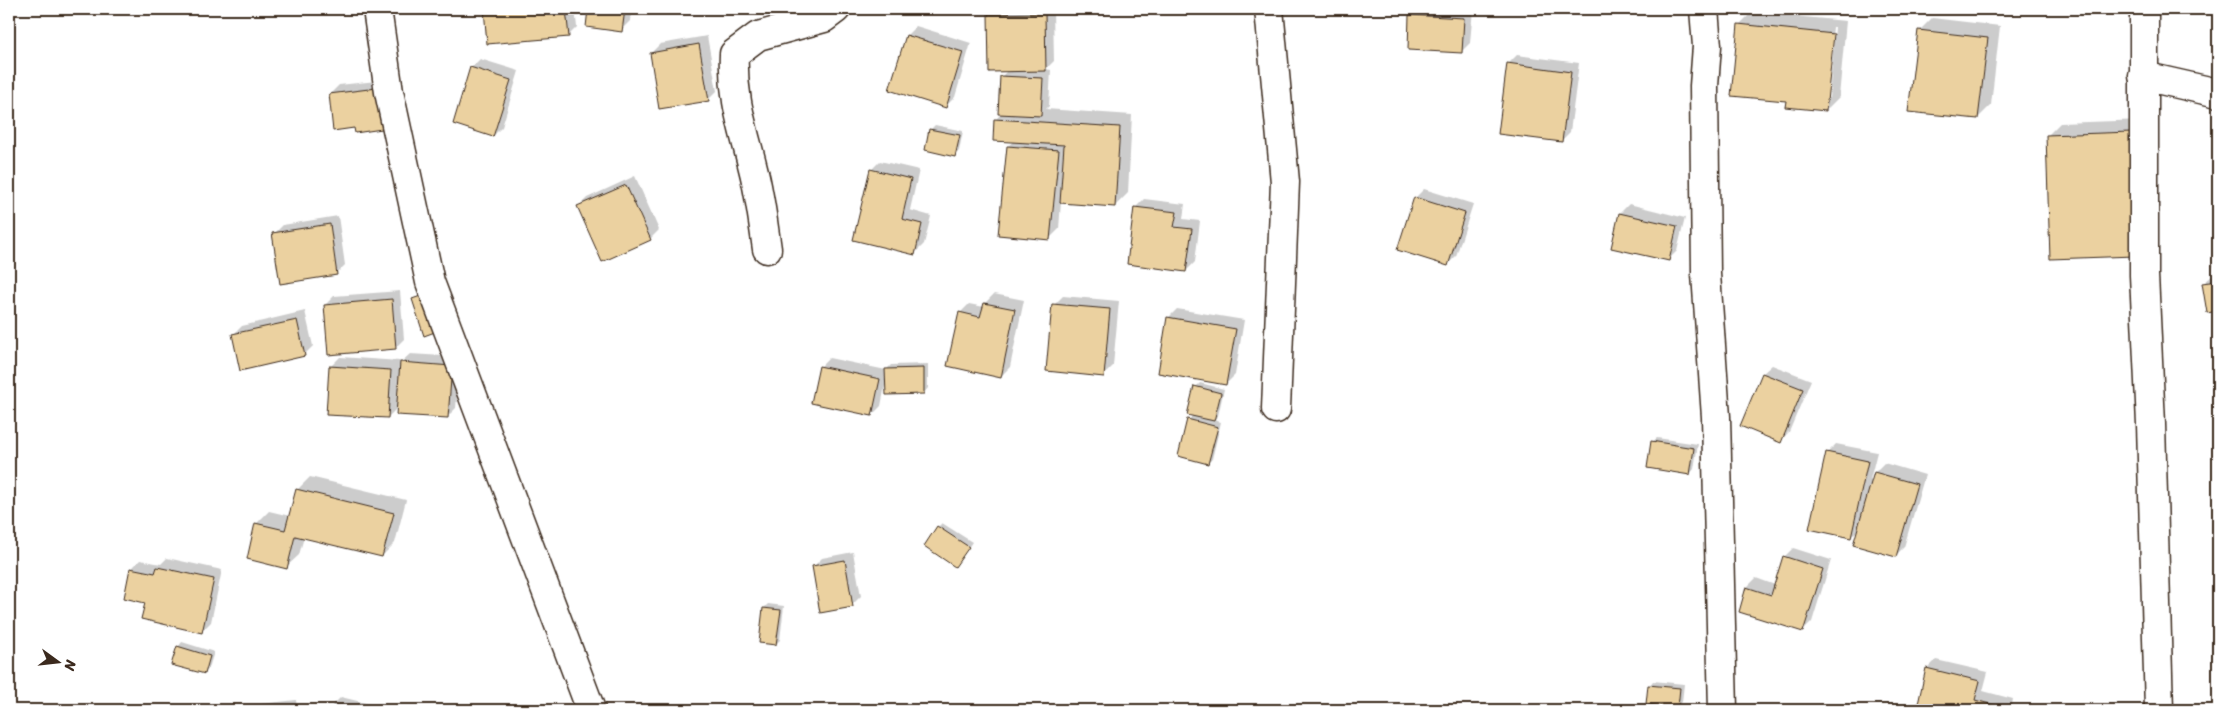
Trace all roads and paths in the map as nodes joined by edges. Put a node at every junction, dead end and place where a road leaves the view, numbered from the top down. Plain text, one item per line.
1 (377, 9) edge
2 (836, 9) edge
3 (1269, 9) edge
4 (1704, 9) edge
5 (2144, 9) edge
6 (2143, 76) junction
7 (2218, 93) edge
8 (767, 249) dead end
9 (1276, 409) dead end
10 (591, 710) edge
11 (1723, 710) edge
12 (2159, 710) edge

1 - 10 street
2 - 8 street
3 - 9 street
4 - 11 street
5 - 6 street
6 - 7 street
6 - 12 street

